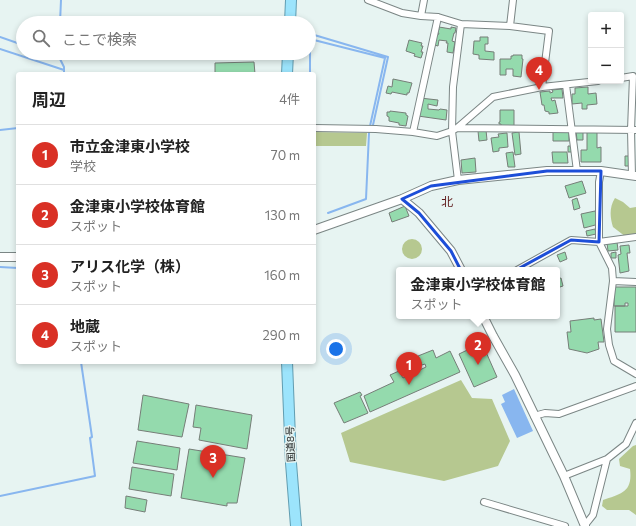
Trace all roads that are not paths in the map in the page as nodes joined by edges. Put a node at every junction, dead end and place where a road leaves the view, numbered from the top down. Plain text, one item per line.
1 (291, 0) edge
2 (368, 0) edge
3 (424, 0) edge
4 (512, 0) edge
5 (290, 16) edge
6 (421, 16) junction
7 (438, 17) junction
8 (461, 24) junction
9 (510, 26) junction
10 (288, 60) edge
11 (287, 72) edge
12 (624, 78) edge
13 (588, 82) edge
14 (566, 85) junction
15 (542, 87) junction
16 (316, 128) edge
17 (572, 129) junction
18 (455, 130) junction
19 (634, 130) edge
20 (413, 132) junction
21 (577, 171) junction
22 (601, 171) junction
23 (634, 176) edge
24 (458, 180) junction
25 (402, 198) junction
26 (316, 229) edge
27 (636, 237) edge
28 (599, 242) junction
29 (0, 257) edge
30 (16, 257) edge
31 (459, 267) edge
32 (522, 267) edge
33 (613, 281) junction
34 (636, 282) edge
35 (484, 319) edge
36 (287, 364) edge
37 (636, 374) edge
38 (636, 386) edge
39 (534, 416) junction
40 (636, 423) edge
41 (607, 458) junction
42 (564, 476) junction
43 (484, 502) dead end
44 (296, 526) edge
45 (565, 526) edge
46 (585, 526) edge

1 - 5 highway
2 - 6 street
3 - 6 street
4 - 9 street
6 - 7 street
7 - 8 street
7 - 20 street
8 - 9 street
8 - 18 street
9 - 15 street
10 - 11 highway
12 - 19 street
13 - 14 street
14 - 15 street
14 - 17 street
15 - 18 street
16 - 20 street
17 - 18 street
17 - 19 street
17 - 21 street
18 - 20 street
18 - 24 street
19 - 23 street
21 - 22 street
21 - 24 street
22 - 23 street
22 - 28 street
24 - 25 street
25 - 26 street
25 - 31 street
27 - 28 street
28 - 32 street
28 - 33 street
29 - 30 street
33 - 34 street
33 - 37 street
35 - 39 street
36 - 44 highway, 国道8号
38 - 39 street
39 - 42 street
40 - 41 street
41 - 42 street
41 - 46 street
42 - 46 street
43 - 45 street

